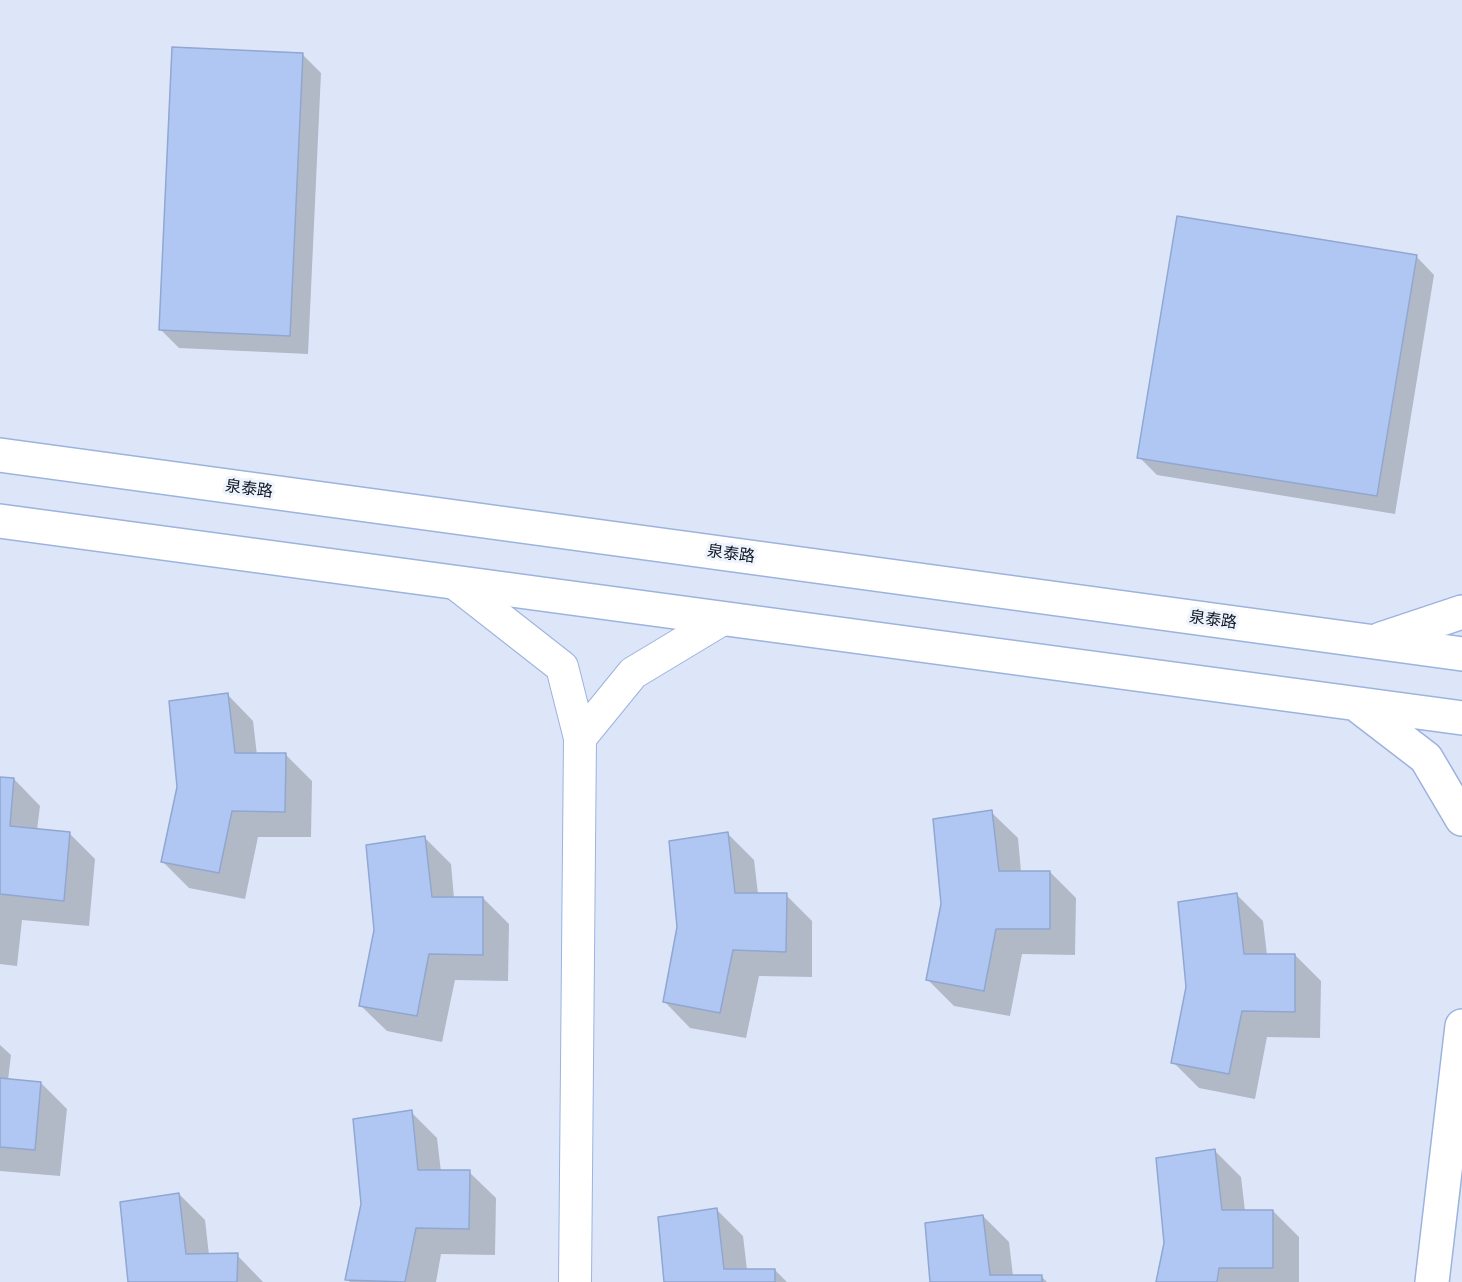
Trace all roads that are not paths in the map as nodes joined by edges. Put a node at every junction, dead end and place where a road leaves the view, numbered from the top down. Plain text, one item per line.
1 (0, 455) edge
2 (0, 521) edge
3 (456, 584) junction
4 (1462, 612) edge
5 (722, 620) junction
6 (1373, 642) junction
7 (1462, 654) edge
8 (1356, 704) junction
9 (1462, 718) edge
10 (580, 738) junction
11 (1462, 819) edge
12 (1462, 1026) edge
13 (575, 1282) edge
14 (1432, 1282) edge

1 - 6 street, 泉泰路
2 - 3 street
3 - 5 street
3 - 10 street
4 - 6 street
5 - 8 street
5 - 10 street
6 - 7 street, 泉泰路
8 - 9 street
8 - 11 street
10 - 13 street
12 - 14 street

